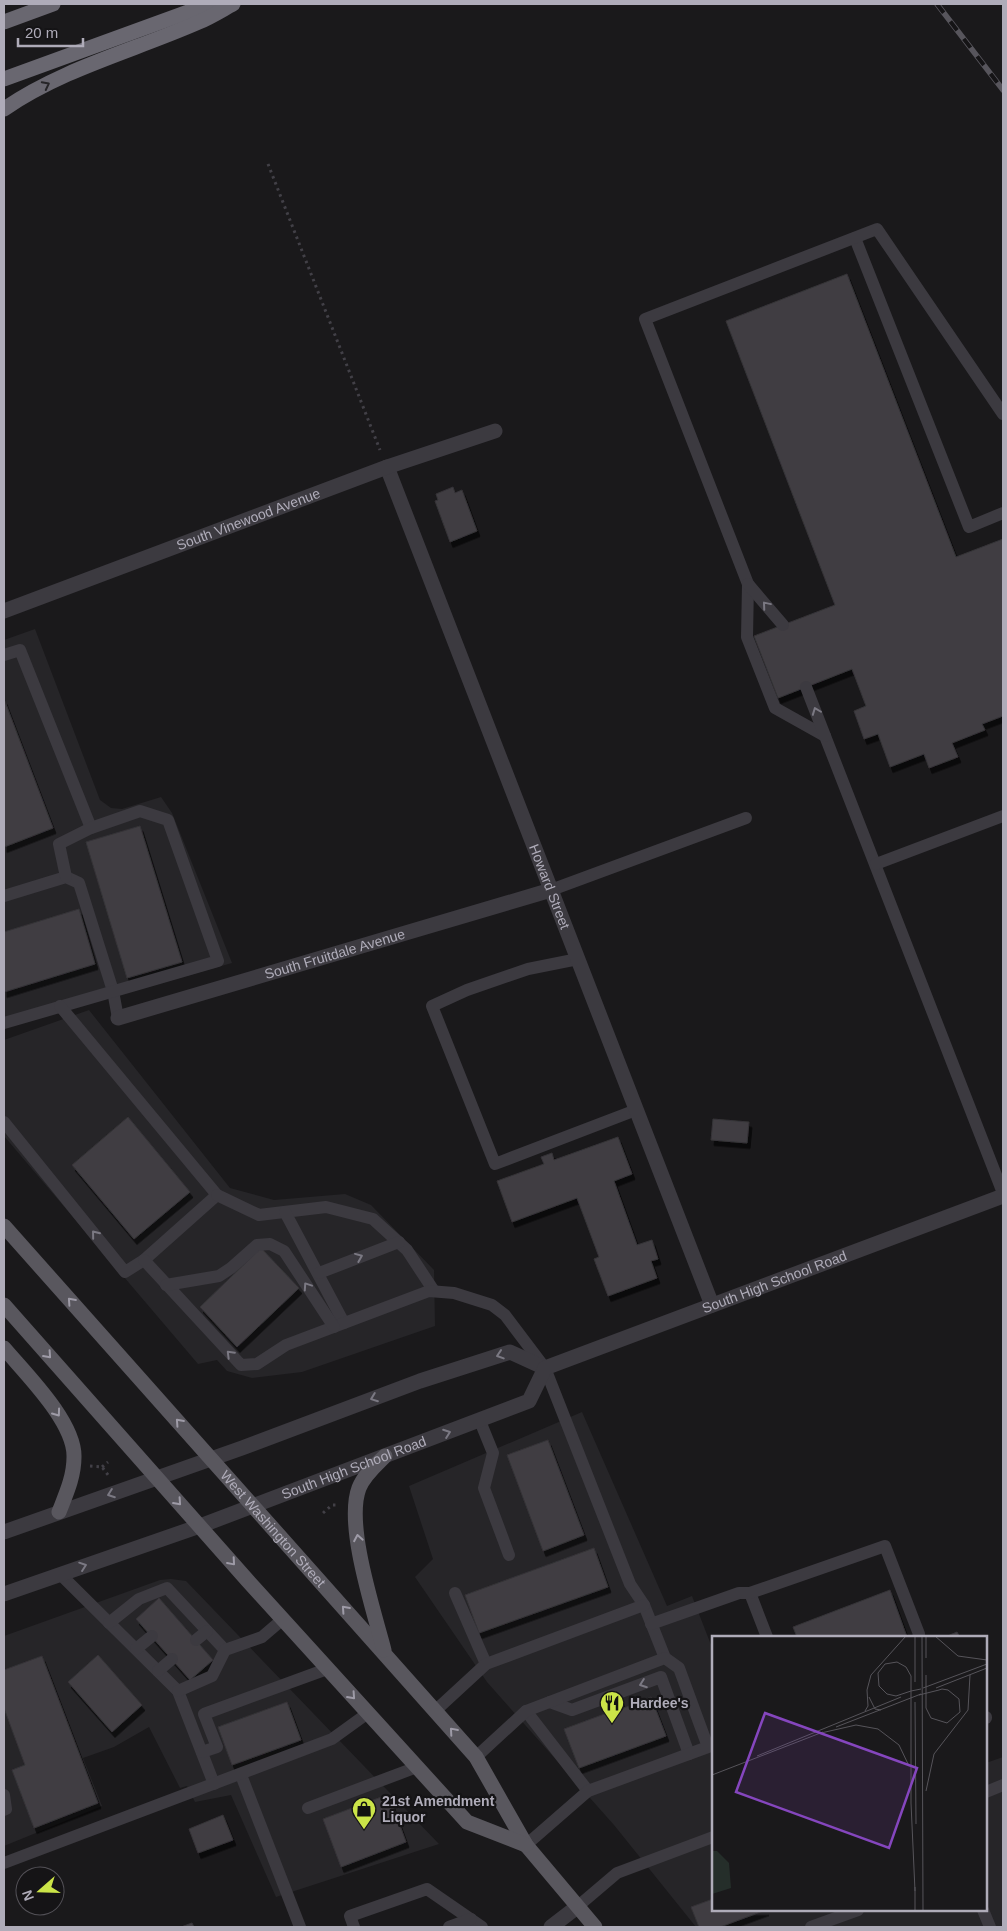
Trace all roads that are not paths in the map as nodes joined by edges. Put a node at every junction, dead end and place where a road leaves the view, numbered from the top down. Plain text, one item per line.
1 (54, 4) edge
2 (210, 4) edge
3 (233, 4) edge
4 (4, 22) edge
5 (4, 78) edge
6 (4, 109) edge
7 (855, 238) junction
8 (1003, 414) edge
9 (495, 431) dead end
10 (387, 467) junction
11 (1003, 513) edge
12 (748, 584) junction
13 (4, 612) edge
14 (783, 625) dead end
15 (4, 655) edge
16 (806, 687) dead end
17 (825, 736) junction
18 (1003, 816) edge
19 (746, 818) dead end
20 (90, 828) junction
21 (876, 864) junction
22 (66, 877) junction
23 (551, 890) junction
24 (4, 896) edge
25 (578, 959) junction
26 (112, 991) junction
27 (60, 1006) junction
28 (118, 1018) joint
29 (4, 1023) edge
30 (636, 1110) junction
31 (4, 1122) edge
32 (1003, 1194) edge
33 (217, 1195) junction
34 (285, 1212) junction
35 (4, 1226) edge
36 (399, 1242) junction
37 (144, 1260) junction
38 (319, 1273) junction
39 (166, 1285) junction
40 (434, 1291) junction
41 (4, 1305) edge
42 (712, 1306) junction
43 (339, 1325) junction
44 (4, 1348) edge
45 (545, 1368) junction
46 (480, 1420) junction
47 (386, 1456) junction
48 (211, 1458) junction
49 (157, 1477) junction
50 (254, 1505) junction
51 (59, 1512) junction
52 (200, 1526) junction
53 (4, 1532) edge
54 (509, 1555) dead end
55 (60, 1574) junction
56 (455, 1593) dead end
57 (750, 1593) junction
58 (4, 1594) edge
59 (644, 1605) junction
60 (185, 1608) junction
61 (175, 1617) dead end
62 (283, 1619) junction
63 (109, 1622) junction
64 (652, 1624) junction
65 (207, 1631) junction
66 (152, 1636) dead end
67 (767, 1636) edge
68 (918, 1636) edge
69 (196, 1640) dead end
70 (136, 1649) junction
71 (225, 1650) junction
72 (385, 1654) junction
73 (665, 1658) junction
74 (172, 1659) dead end
75 (486, 1664) junction
76 (327, 1669) junction
77 (158, 1671) junction
78 (178, 1690) junction
79 (550, 1702) junction
80 (435, 1711) junction
81 (526, 1711) junction
82 (368, 1713) junction
83 (202, 1752) junction
84 (689, 1754) junction
85 (476, 1757) junction
86 (417, 1767) junction
87 (241, 1775) junction
88 (214, 1784) junction
89 (1003, 1785) edge
90 (588, 1791) junction
91 (987, 1792) edge
92 (4, 1795) edge
93 (308, 1808) dead end
94 (5, 1809) edge
95 (712, 1837) edge
96 (526, 1845) junction
97 (4, 1863) edge
98 (577, 1907) junction
99 (855, 1911) edge
100 (983, 1911) edge
101 (471, 1919) junction
102 (300, 1927) edge
103 (354, 1927) edge
104 (449, 1927) edge
105 (482, 1927) edge
106 (551, 1927) edge
107 (595, 1927) edge
108 (811, 1927) edge
109 (990, 1927) edge

1 - 4 highway
2 - 5 highway
6 -> 3 highway
7 - 8 lane
7 - 11 lane
7 - 12 lane
9 - 10 street, South Vinewood Avenue
10 - 13 street, South Vinewood Avenue
10 - 23 street, Howard Street
14 -> 12 lane
12 - 17 lane
15 - 20 lane
17 -> 16 lane
17 - 21 lane
18 - 21 lane
19 - 23 lane
20 - 22 lane
20 - 26 lane
21 - 32 lane
22 - 24 lane
22 - 26 lane
23 - 25 street, Howard Street
23 - 28 street, South Fruitdale Avenue
25 - 30 street, Howard Street
25 - 30 lane
26 - 27 lane
26 - 28 lane
27 - 29 lane
27 - 33 lane
30 - 42 street, Howard Street
37 -> 31 lane
32 - 42 street, South High School Road
33 - 34 lane
33 - 37 lane
34 - 36 lane
34 - 38 lane
48 -> 35 main road, West Washington Street
38 -> 36 lane
36 - 40 lane
37 - 39 lane
38 - 43 lane
43 -> 39 lane
43 -> 39 lane
40 - 43 lane
40 - 45 lane
41 -> 49 main road, West Washington Street
42 - 45 street, South High School Road
44 -> 51 main road
45 - 46 street, South High School Road
45 -> 48 street
45 - 59 lane
47 -> 46 street, South High School Road
46 - 54 lane
47 - 50 street, South High School Road
72 -> 47 main road
48 - 49 street
48 - 50 main road, West Washington Street
49 -> 51 street
49 -> 52 main road, West Washington Street
50 - 52 street, South High School Road
72 -> 50 main road, West Washington Street
51 - 53 street
55 -> 52 street, South High School Road
52 -> 62 main road, West Washington Street
55 - 58 street, South High School Road
55 - 63 lane
56 - 75 lane
57 - 64 lane
57 - 67 lane
57 - 68 lane
59 - 64 lane
59 - 75 lane
60 - 61 lane
60 - 63 lane
60 - 65 lane
62 - 71 lane
62 - 76 main road, West Washington Street
63 - 70 lane
64 - 73 lane
65 - 69 lane
65 - 71 lane
66 - 70 lane
70 - 77 lane
71 - 78 lane
72 - 80 main road, West Washington Street
73 - 79 lane
73 - 84 lane
74 - 77 lane
75 - 80 lane
76 -> 82 main road, West Washington Street
76 - 83 lane
77 - 78 lane
78 - 83 lane
79 - 81 lane
84 -> 79 lane
85 -> 80 main road, West Washington Street
81 - 85 lane
81 - 90 lane
82 - 86 main road, West Washington Street
82 - 87 lane
83 - 88 lane
84 - 90 lane
85 - 96 main road, West Washington Street
86 - 93 lane
86 - 96 main road, West Washington Street
87 - 88 lane
87 - 102 lane
88 - 97 lane
89 - 91 lane
90 - 96 lane
92 - 94 lane
95 - 98 lane
96 - 98 main road, West Washington Street
98 - 106 street
98 - 107 main road, West Washington Street
99 - 108 lane
100 - 109 lane
101 - 103 lane
101 - 104 lane
101 - 105 lane

